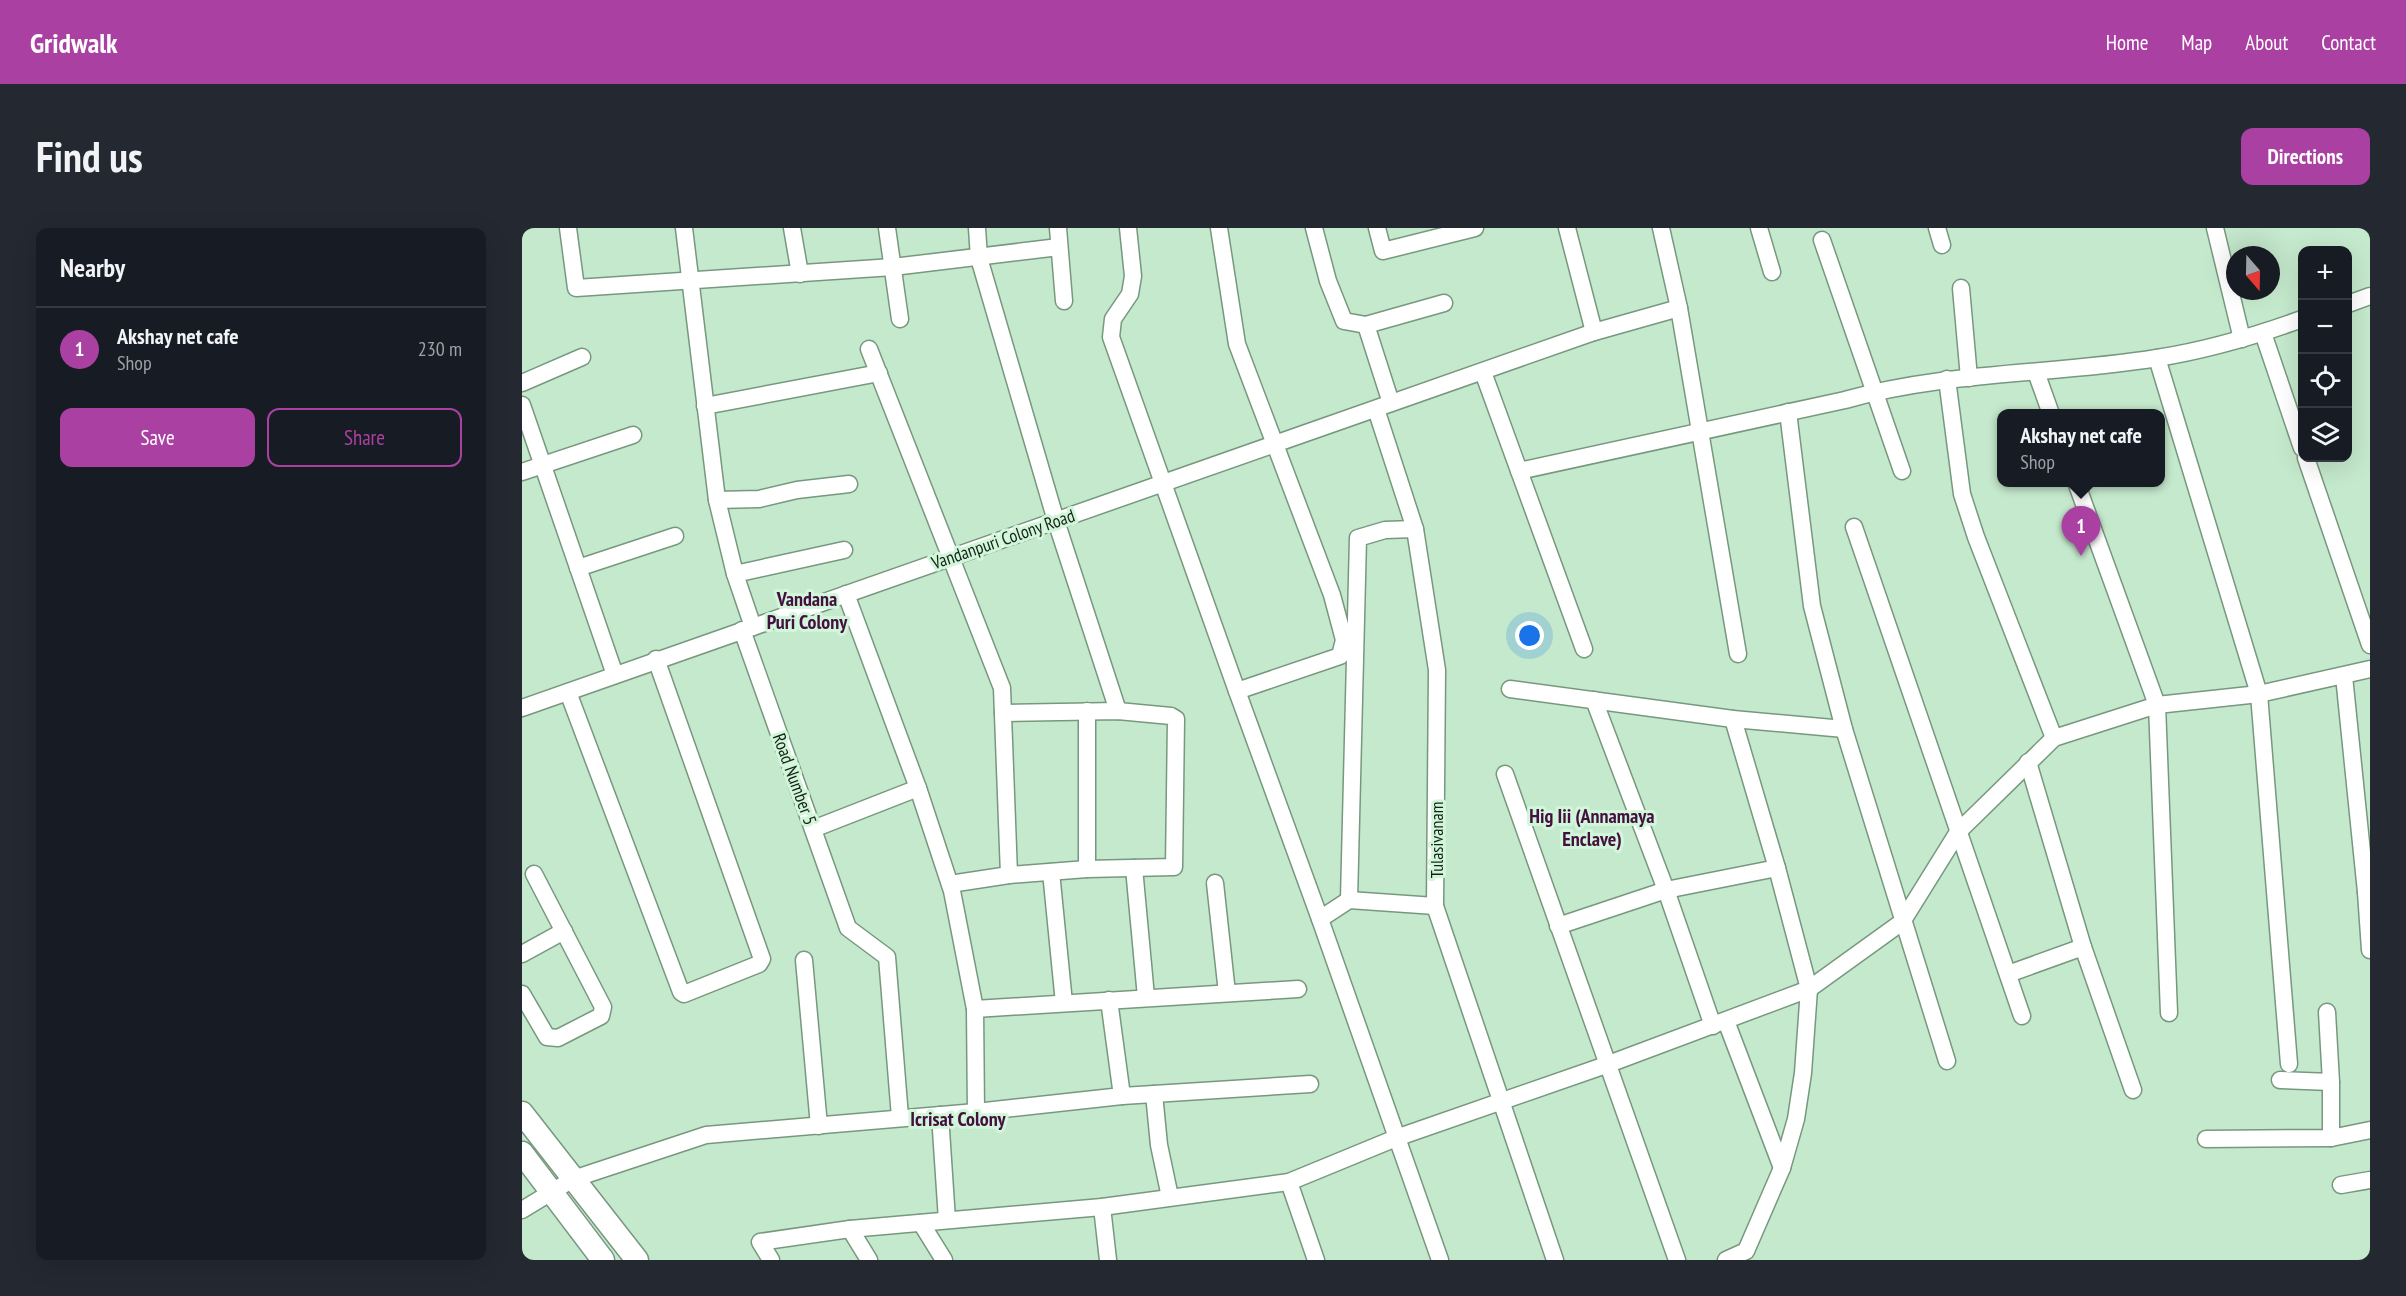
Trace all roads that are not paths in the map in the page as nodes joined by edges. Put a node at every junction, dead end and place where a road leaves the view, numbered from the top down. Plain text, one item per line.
1 (568, 228) edge
2 (684, 228) edge
3 (792, 228) edge
4 (887, 228) edge
5 (977, 228) edge
6 (1058, 228) edge
7 (1128, 228) edge
8 (1219, 228) edge
9 (1314, 228) edge
10 (1377, 228) edge
11 (1474, 228) edge
12 (1567, 228) edge
13 (1661, 228) edge
14 (1760, 228) edge
15 (1937, 228) edge
16 (2215, 228) edge
17 (1822, 240) dead end
18 (1942, 245) dead end
19 (1059, 247) junction
20 (980, 258) junction
21 (893, 267) junction
22 (1772, 272) dead end
23 (800, 274) junction
24 (690, 280) junction
25 (1961, 288) dead end
26 (2370, 296) edge
27 (1064, 301) dead end
28 (1444, 303) dead end
29 (2352, 303) edge
30 (1678, 308) junction
31 (900, 319) dead end
32 (2298, 320) edge
33 (1366, 325) junction
34 (1594, 332) junction
35 (2263, 333) junction
36 (2242, 339) junction
37 (869, 349) dead end
38 (582, 357) dead end
39 (2157, 358) junction
40 (1483, 372) junction
41 (2036, 372) junction
42 (879, 373) junction
43 (1969, 378) junction
44 (1947, 379) junction
45 (522, 383) edge
46 (1874, 392) junction
47 (522, 405) edge
48 (705, 406) junction
49 (1384, 406) junction
50 (2049, 409) edge
51 (1788, 412) junction
52 (1701, 430) junction
53 (633, 435) dead end
54 (2298, 436) edge
55 (1274, 444) junction
56 (2307, 462) edge
57 (543, 465) junction
58 (1519, 471) junction
59 (1902, 471) dead end
60 (522, 472) edge
61 (1162, 483) junction
62 (849, 484) dead end
63 (2077, 487) edge
64 (717, 500) junction
65 (1056, 521) junction
66 (1854, 527) dead end
67 (1415, 529) junction
68 (675, 536) dead end
69 (844, 550) dead end
70 (951, 558) junction
71 (578, 568) junction
72 (735, 574) junction
73 (846, 594) junction
74 (748, 628) junction
75 (2370, 645) edge
76 (1584, 649) dead end
77 (1738, 654) dead end
78 (656, 659) junction
79 (2370, 669) edge
80 (615, 675) junction
81 (2344, 676) junction
82 (1510, 689) dead end
83 (1236, 691) junction
84 (568, 692) junction
85 (2259, 694) junction
86 (1594, 700) junction
87 (2157, 705) junction
88 (522, 708) edge
89 (1087, 711) junction
90 (1118, 711) junction
91 (1003, 713) junction
92 (1733, 719) junction
93 (1844, 729) junction
94 (2054, 738) junction
95 (2028, 762) junction
96 (1505, 774) dead end
97 (918, 788) junction
98 (813, 829) junction
99 (1958, 832) junction
100 (1134, 868) junction
101 (1777, 868) junction
102 (1087, 869) junction
103 (1051, 872) junction
104 (534, 874) dead end
105 (1009, 875) junction
106 (950, 884) junction
107 (1215, 884) dead end
108 (1666, 890) junction
109 (2368, 892) edge
110 (1349, 900) junction
111 (1435, 906) junction
112 (1320, 919) junction
113 (1902, 922) junction
114 (1558, 926) junction
115 (564, 931) junction
116 (2083, 947) junction
117 (2370, 950) edge
118 (522, 954) edge
119 (804, 960) dead end
120 (2008, 974) junction
121 (1298, 989) dead end
122 (1809, 989) junction
123 (1227, 993) junction
124 (522, 994) edge
125 (1146, 997) junction
126 (1109, 1000) junction
127 (1064, 1003) junction
128 (975, 1009) junction
129 (2327, 1012) dead end
130 (2169, 1013) dead end
131 (2022, 1016) dead end
132 (1720, 1023) junction
133 (1947, 1061) dead end
134 (2289, 1064) dead end
135 (1606, 1065) junction
136 (2280, 1080) dead end
137 (2331, 1082) junction
138 (1310, 1084) dead end
139 (2133, 1090) dead end
140 (1154, 1094) junction
141 (1122, 1096) junction
142 (1502, 1102) junction
143 (976, 1112) junction
144 (522, 1113) edge
145 (940, 1115) junction
146 (900, 1117) junction
147 (819, 1126) junction
148 (2370, 1130) edge
149 (1396, 1137) junction
150 (2331, 1138) junction
151 (2206, 1139) dead end
152 (522, 1153) edge
153 (1782, 1168) junction
154 (573, 1179) junction
155 (2370, 1180) edge
156 (1288, 1182) junction
157 (2342, 1185) dead end
158 (551, 1192) junction
159 (1170, 1197) junction
160 (1102, 1207) junction
161 (522, 1210) edge
162 (947, 1220) junction
163 (921, 1223) junction
164 (850, 1229) junction
165 (603, 1260) edge
166 (637, 1260) edge
167 (771, 1260) edge
168 (869, 1260) edge
169 (944, 1260) edge
170 (1108, 1260) edge
171 (1316, 1260) edge
172 (1440, 1260) edge
173 (1555, 1260) edge
174 (1677, 1260) edge
175 (1726, 1260) edge

1 - 24 street
2 - 24 street, Road Number 5
3 - 23 street
4 - 21 street
5 - 20 street
6 - 19 street
7 - 61 street
8 - 55 street
9 - 33 street
10 - 11 street
12 - 34 street
13 - 30 street
14 - 22 street
15 - 18 street
16 - 36 street
17 - 46 street
19 - 20 street
19 - 27 street
20 - 21 street
20 - 65 street
21 - 23 street
21 - 31 street
23 - 24 street
24 - 48 street, Road Number 5
25 - 43 street
26 - 29 street
28 - 33 street
30 - 34 street, Vandanpuri Colony Road
30 - 52 street
32 - 35 street
33 - 49 street, Tulasivanam
34 - 40 street, Vandanpuri Colony Road
35 - 36 street
35 - 54 street
36 - 39 street
37 - 42 street
38 - 45 street
39 - 41 street
39 - 85 street
40 - 49 street, Vandanpuri Colony Road
40 - 58 street
41 - 43 street
41 - 50 street
42 - 48 street
42 - 70 street
43 - 44 street
44 - 46 street
44 - 94 street
46 - 51 street
46 - 59 street
47 - 57 street
48 - 64 street, Road Number 5
49 - 55 street, Vandanpuri Colony Road
49 - 67 street, Tulasivanam
51 - 52 street
51 - 93 street
52 - 58 street
52 - 77 street
53 - 57 street
55 - 61 street, Vandanpuri Colony Road
55 - 83 street
56 - 75 street
57 - 60 street
57 - 71 street
58 - 76 street
61 - 65 street, Vandanpuri Colony Road
61 - 83 street
62 - 64 street
63 - 87 street
64 - 72 street, Road Number 5
65 - 70 street, Vandanpuri Colony Road
65 - 90 street
66 - 99 street
67 - 110 street
67 - 111 street, Tulasivanam
68 - 71 street
69 - 72 street
70 - 73 street, Vandanpuri Colony Road
70 - 91 street
71 - 80 street
72 - 74 street, Road Number 5
73 - 74 street, Vandanpuri Colony Road
73 - 97 street
74 - 78 street, Vandanpuri Colony Road
74 - 98 street, Road Number 5
78 - 80 street, Vandanpuri Colony Road
78 - 84 street
79 - 81 street
80 - 84 street, Vandanpuri Colony Road
81 - 85 street
81 - 109 street
82 - 86 street
83 - 112 street
84 - 88 street, Vandanpuri Colony Road
85 - 87 street
85 - 134 street
86 - 92 street
86 - 108 street
87 - 94 street
87 - 130 street
89 - 90 street
89 - 91 street
89 - 102 street
90 - 100 street
91 - 105 street
92 - 93 street
92 - 101 street
93 - 113 street
94 - 95 street
95 - 99 street
95 - 116 street
96 - 114 street
97 - 98 street
97 - 106 street
98 - 146 street, Road Number 5
99 - 113 street
99 - 120 street
100 - 102 street
100 - 125 street
101 - 108 street
101 - 122 street
102 - 103 street
103 - 105 street
103 - 127 street
104 - 115 street
105 - 106 street
106 - 128 street
107 - 123 street
108 - 114 street
108 - 132 street
109 - 117 street
110 - 111 street
110 - 112 street
111 - 142 street, Tulasivanam
112 - 149 street
113 - 122 street
113 - 133 street
114 - 135 street
115 - 118 street
115 - 124 street
116 - 120 street
116 - 139 street
119 - 147 street
120 - 131 street
121 - 123 street
122 - 132 street
122 - 153 street
123 - 125 street
125 - 126 street
126 - 127 street
126 - 141 street
127 - 128 street
128 - 143 street
129 - 137 street
132 - 135 street
132 - 153 street
135 - 142 street
135 - 174 street
136 - 137 street
137 - 150 street
138 - 140 street
140 - 141 street
140 - 159 street
141 - 143 street
142 - 149 street
142 - 173 street, Tulasivanam
143 - 145 street
144 - 154 main road
145 - 146 street
145 - 162 street
146 - 147 street
147 - 154 street
148 - 150 street
149 - 156 street
149 - 172 street
150 - 151 street
152 - 158 main road
153 - 175 street
154 - 158 street
154 - 166 main road
155 - 157 street
156 - 159 street
156 - 171 street
158 - 161 street
158 - 165 main road
159 - 160 street
160 - 162 street
160 - 170 street
162 - 163 street
163 - 164 street
163 - 169 street
164 - 167 street
164 - 168 street

